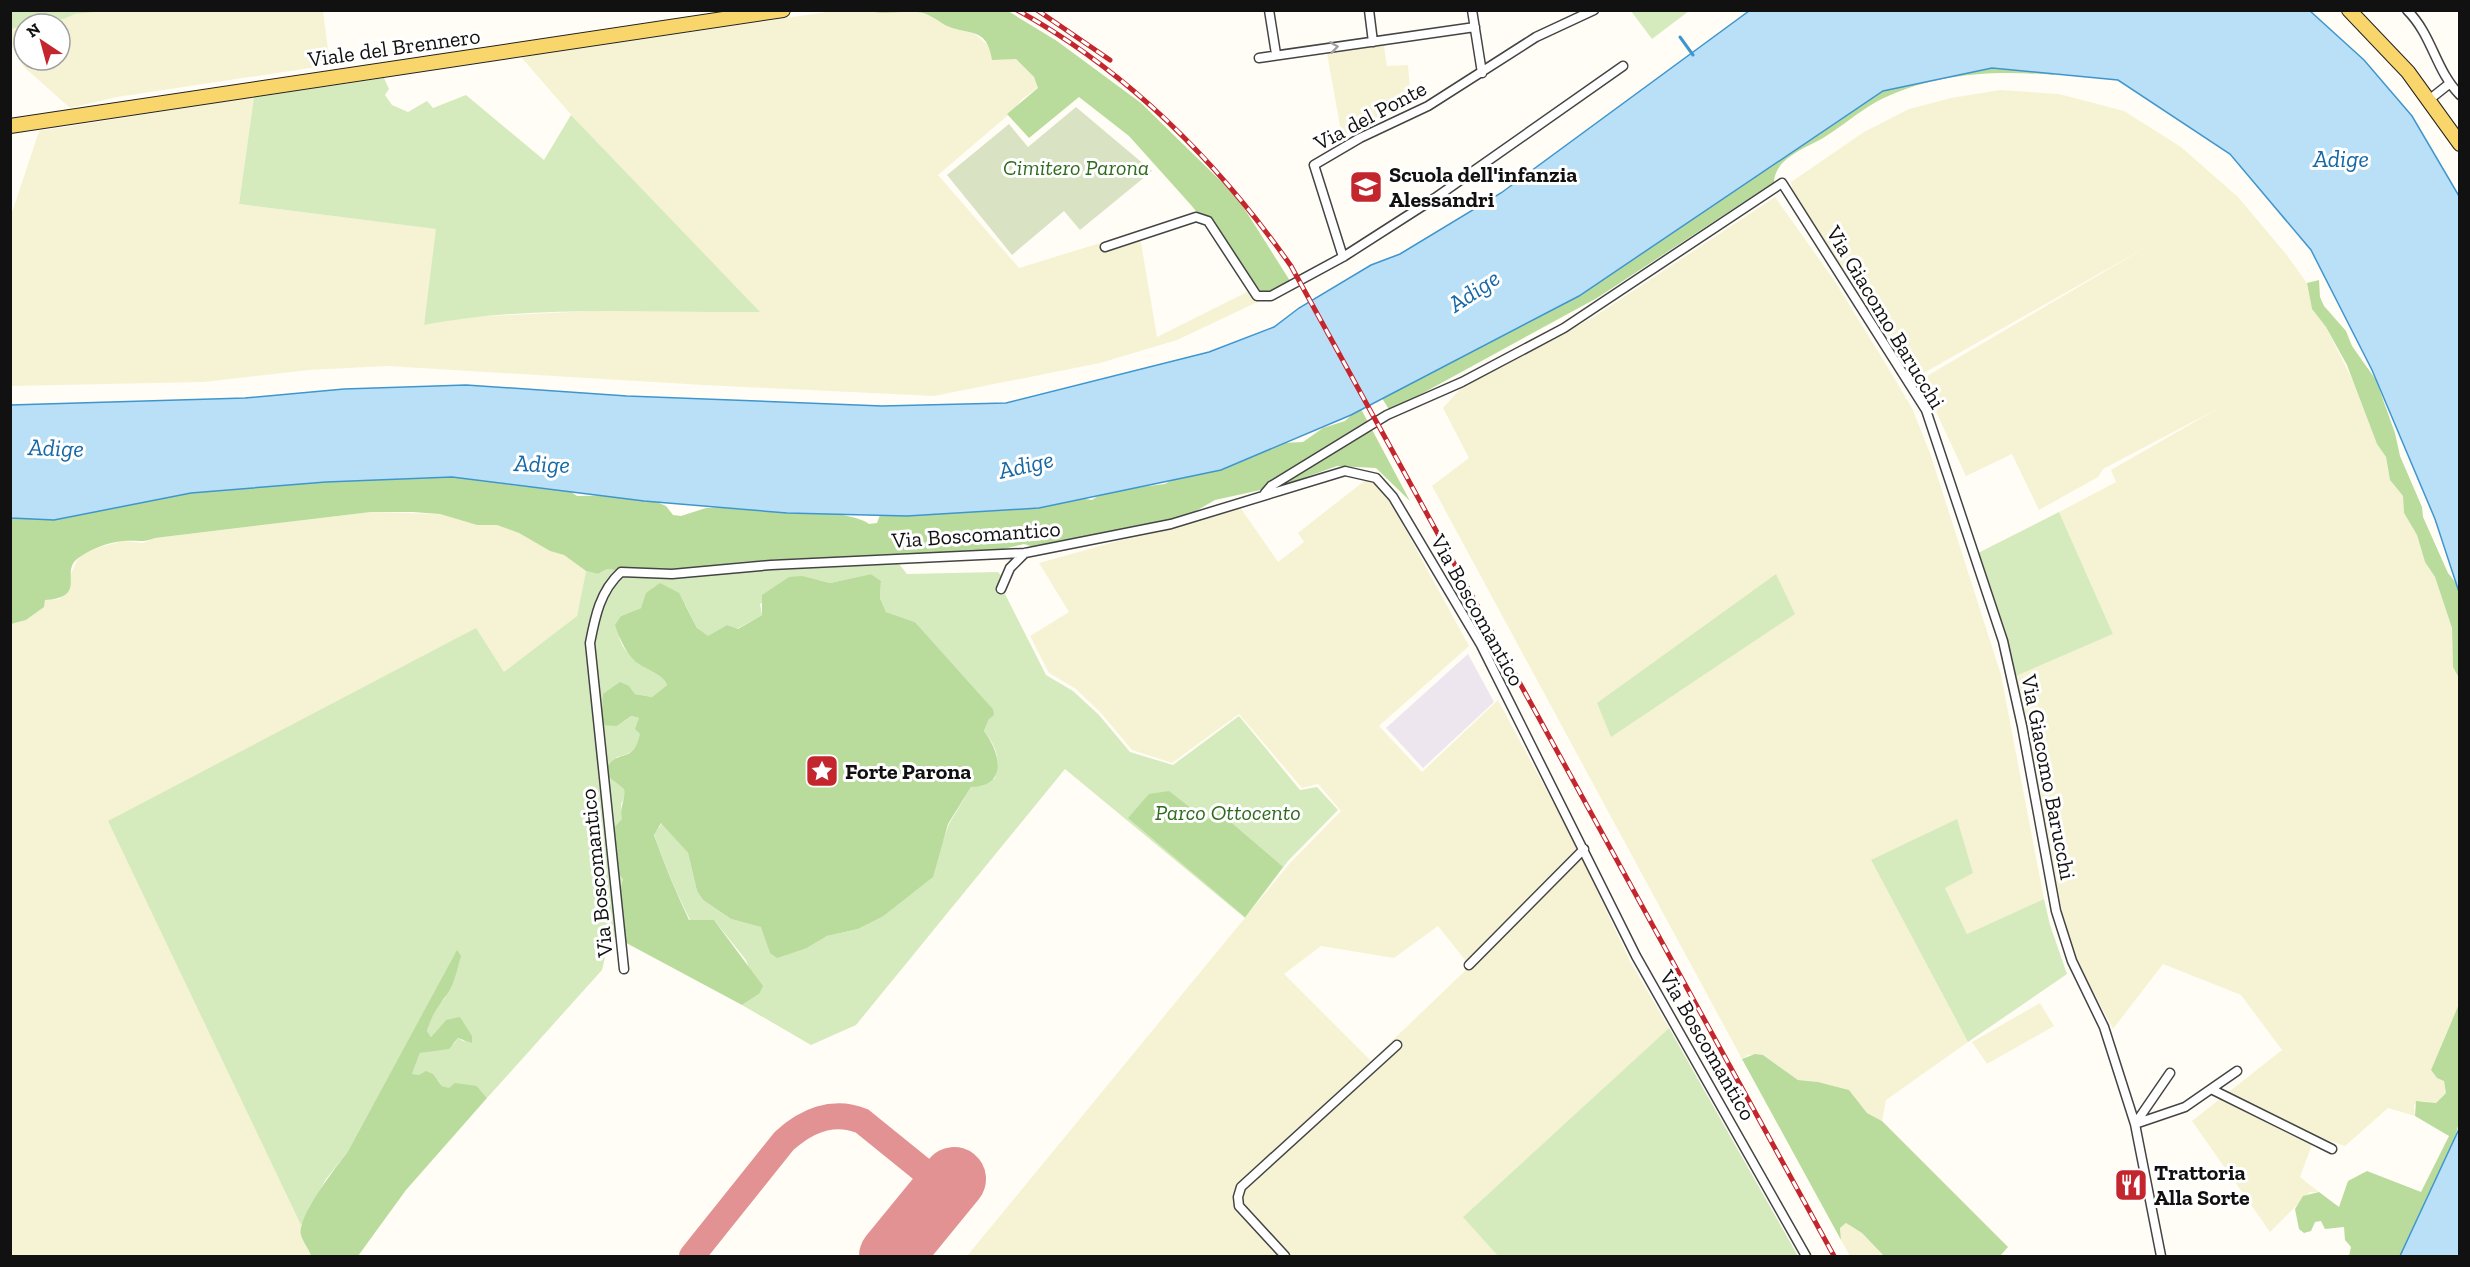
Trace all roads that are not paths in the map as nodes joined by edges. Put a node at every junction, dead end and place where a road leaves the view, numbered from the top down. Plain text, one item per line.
1 (783, 10) edge
2 (1269, 10) edge
3 (1368, 10) edge
4 (1472, 10) edge
5 (1594, 10) edge
6 (2349, 10) edge
7 (2407, 10) edge
8 (1475, 27) junction
9 (1373, 42) junction
10 (1276, 54) junction
11 (1259, 58) dead end
12 (1623, 66) dead end
13 (1482, 73) junction
14 (2449, 84) junction
15 (2460, 95) edge
16 (2430, 99) junction
17 (10, 126) edge
18 (2460, 144) edge
19 (1105, 247) dead end
20 (1343, 257) junction
21 (1265, 494) junction
22 (1025, 553) junction
23 (1001, 589) dead end
24 (1584, 849) junction
25 (1469, 965) dead end
26 (624, 969) dead end
27 (1397, 1045) dead end
28 (2237, 1071) dead end
29 (2170, 1073) dead end
30 (2213, 1090) junction
31 (2135, 1124) junction
32 (2332, 1149) dead end
33 (1285, 1257) edge
34 (1806, 1257) edge
35 (2162, 1257) edge

1 - 17 main road, Viale del Brennero
2 - 10 street
3 - 9 street
4 - 8 street
5 - 13 street, Via del Ponte
6 - 16 main road
7 - 14 street
8 - 9 street
8 - 13 street
10 -> 9 street
10 - 11 street
12 - 20 street
13 - 20 street, Via del Ponte
14 - 15 street
14 - 16 street
16 - 18 main road
19 - 20 street
21 - 22 street, Via Boscomantico
21 - 24 street, Via Boscomantico
21 - 31 street, Via Giacomo Barucchi
22 - 23 street
22 - 26 street, Via Boscomantico
24 - 25 street
24 - 34 street, Via Boscomantico
27 - 33 street
28 - 30 street
29 - 31 street
30 - 31 street
30 - 32 street
31 - 35 street, Via Giacomo Barucchi

